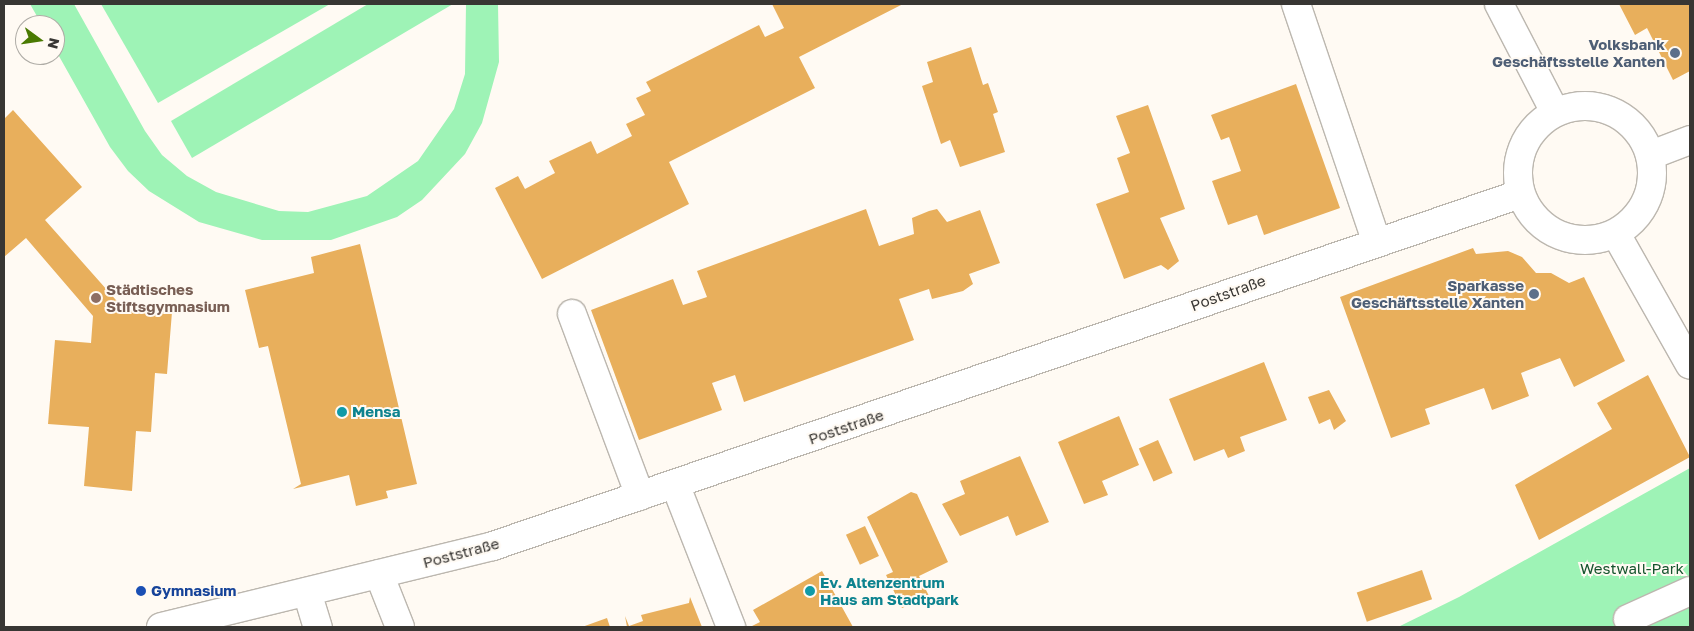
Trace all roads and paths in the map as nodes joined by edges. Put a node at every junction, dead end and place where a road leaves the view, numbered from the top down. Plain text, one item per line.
1 (1296, 4) edge
2 (1499, 4) edge
3 (1555, 112) junction
4 (1690, 140) edge
5 (1651, 155) junction
6 (1520, 194) junction
7 (1616, 234) junction
8 (1376, 240) junction
9 (572, 314) dead end
10 (1690, 365) edge
11 (675, 484) junction
12 (640, 496) junction
13 (379, 574) junction
14 (1690, 591) edge
15 (307, 592) junction
16 (1628, 619) dead end
17 (161, 627) edge
18 (318, 627) edge
19 (400, 627) edge
20 (732, 627) edge

1 - 8 street
2 - 3 street
3 - 5 street
3 - 6 street
4 - 5 street
5 - 7 street
6 - 7 street
6 - 8 street, Poststraße
7 - 10 street
8 - 11 street, Poststraße
9 - 12 street
11 - 12 street, Poststraße
11 - 20 street
12 - 13 street, Poststraße
13 - 15 street, Poststraße
13 - 19 street
14 - 16 street
15 - 17 street, Poststraße
15 - 18 street

